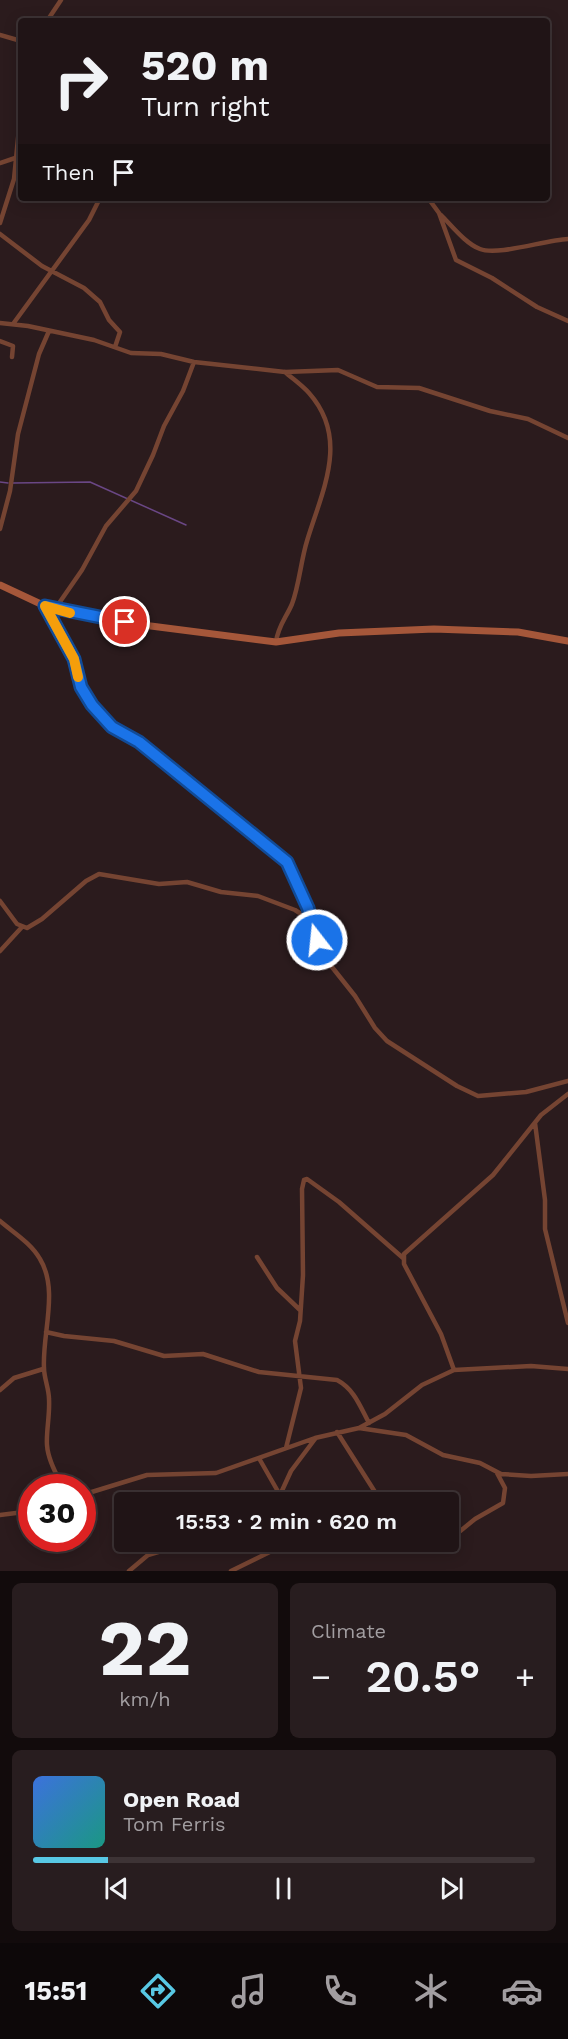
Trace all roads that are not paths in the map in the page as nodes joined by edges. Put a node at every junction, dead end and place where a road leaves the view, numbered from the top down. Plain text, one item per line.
1 (61, 0) edge
2 (49, 18) edge
3 (0, 35) edge
4 (18, 40) edge
5 (18, 157) edge
6 (18, 162) edge
7 (0, 163) edge
8 (98, 201) edge
9 (430, 201) edge
10 (440, 213) junction
11 (0, 223) edge
12 (0, 234) edge
13 (568, 239) edge
14 (52, 271) junction
15 (568, 321) edge
16 (0, 323) edge
17 (13, 324) junction
18 (49, 331) junction
19 (0, 341) edge
20 (115, 347) junction
21 (12, 357) dead end
22 (194, 362) junction
23 (285, 372) junction
24 (568, 438) edge
25 (0, 529) edge
26 (0, 585) edge
27 (45, 606) junction
28 (55, 609) junction
29 (568, 641) edge
30 (276, 642) junction
31 (0, 901) edge
32 (312, 921) junction
33 (22, 927) junction
34 (0, 951) edge
35 (568, 1081) edge
36 (568, 1094) edge
37 (535, 1123) junction
38 (0, 1221) edge
39 (257, 1257) dead end
40 (403, 1258) junction
41 (300, 1310) junction
42 (568, 1323) edge
43 (46, 1332) junction
44 (567, 1368) edge
45 (44, 1369) junction
46 (454, 1370) junction
47 (300, 1377) junction
48 (0, 1390) edge
49 (369, 1423) junction
50 (359, 1428) junction
51 (337, 1432) junction
52 (315, 1438) junction
53 (286, 1448) junction
54 (260, 1460) junction
55 (496, 1472) junction
56 (57, 1474) edge
57 (568, 1474) edge
58 (96, 1491) edge
59 (278, 1492) edge
60 (281, 1492) edge
61 (375, 1492) edge
62 (18, 1513) edge
63 (0, 1515) edge
64 (459, 1532) edge
65 (158, 1552) edge
66 (270, 1552) edge
67 (129, 1571) edge
68 (231, 1571) edge

1 - 2 street
3 - 4 street
5 - 7 street
6 - 11 street
8 - 14 street
9 - 10 street
10 - 13 street
10 - 15 street
12 - 14 street
14 - 17 street
14 - 20 street
16 - 17 street
17 - 18 street
18 - 20 street
18 - 25 street
19 - 21 street
20 - 22 street
22 - 23 street
22 - 28 street
23 - 24 street
23 - 30 street
26 - 27 street
27 - 28 street
27 - 32 street
28 - 30 street
29 - 30 street
31 - 33 street
32 - 33 street
32 - 35 street
33 - 34 street
36 - 37 street
37 - 40 street
37 - 42 street
38 - 43 street
39 - 41 street
40 - 41 street
40 - 46 street
41 - 47 street
43 - 45 street
43 - 47 street
44 - 46 street
45 - 48 street
45 - 56 street
46 - 49 street
47 - 49 street
47 - 53 street
49 - 50 street
50 - 51 street
50 - 55 street
51 - 52 street
51 - 61 street
52 - 53 street
52 - 60 street
53 - 54 street
54 - 58 street
54 - 59 street
55 - 57 street
55 - 64 street
62 - 63 street
65 - 67 street
66 - 68 street

